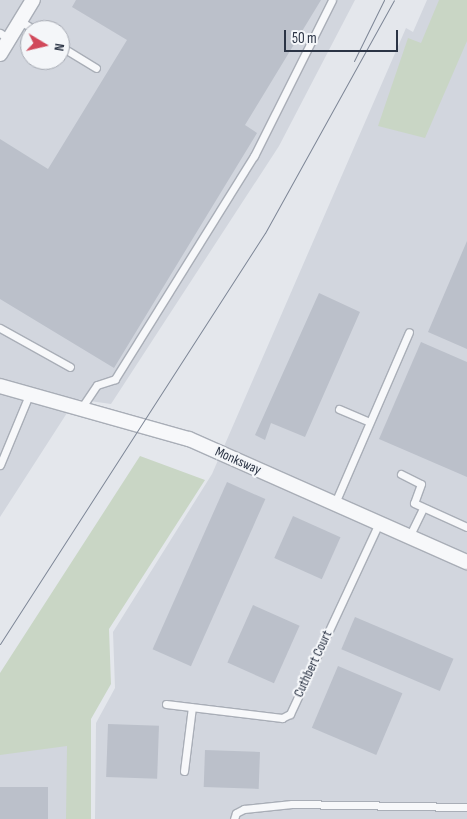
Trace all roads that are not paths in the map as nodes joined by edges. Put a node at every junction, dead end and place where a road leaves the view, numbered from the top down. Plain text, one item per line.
1 (33, 0) edge
2 (332, 0) edge
3 (21, 20) edge
4 (20, 21) edge
5 (5, 36) edge
6 (70, 52) edge
7 (0, 54) edge
8 (96, 68) dead end
9 (0, 328) edge
10 (409, 332) dead end
11 (70, 367) dead end
12 (0, 386) edge
13 (29, 395) junction
14 (339, 409) dead end
15 (80, 410) junction
16 (369, 422) junction
17 (0, 466) edge
18 (401, 474) dead end
19 (335, 503) junction
20 (423, 508) junction
21 (379, 523) junction
22 (467, 527) edge
23 (409, 537) junction
24 (467, 562) edge
25 (166, 704) dead end
26 (192, 707) junction
27 (184, 771) dead end
28 (467, 807) edge
29 (234, 819) edge

1 - 3 street
2 - 15 lane
4 - 5 street
5 - 7 street
6 - 8 lane
9 - 11 lane
10 - 16 lane
12 - 13 street, Monksway
13 - 15 street, Monksway
13 - 17 lane
14 - 16 lane
15 - 19 street, Monksway
16 - 19 lane
18 - 20 lane
19 - 21 street, Monksway
20 - 22 lane
20 - 23 lane
21 - 23 street, Monksway
21 - 26 lane, Cuthbert Court
23 - 24 street, Monksway
25 - 26 lane, Cuthbert Court
26 - 27 lane
28 - 29 lane

